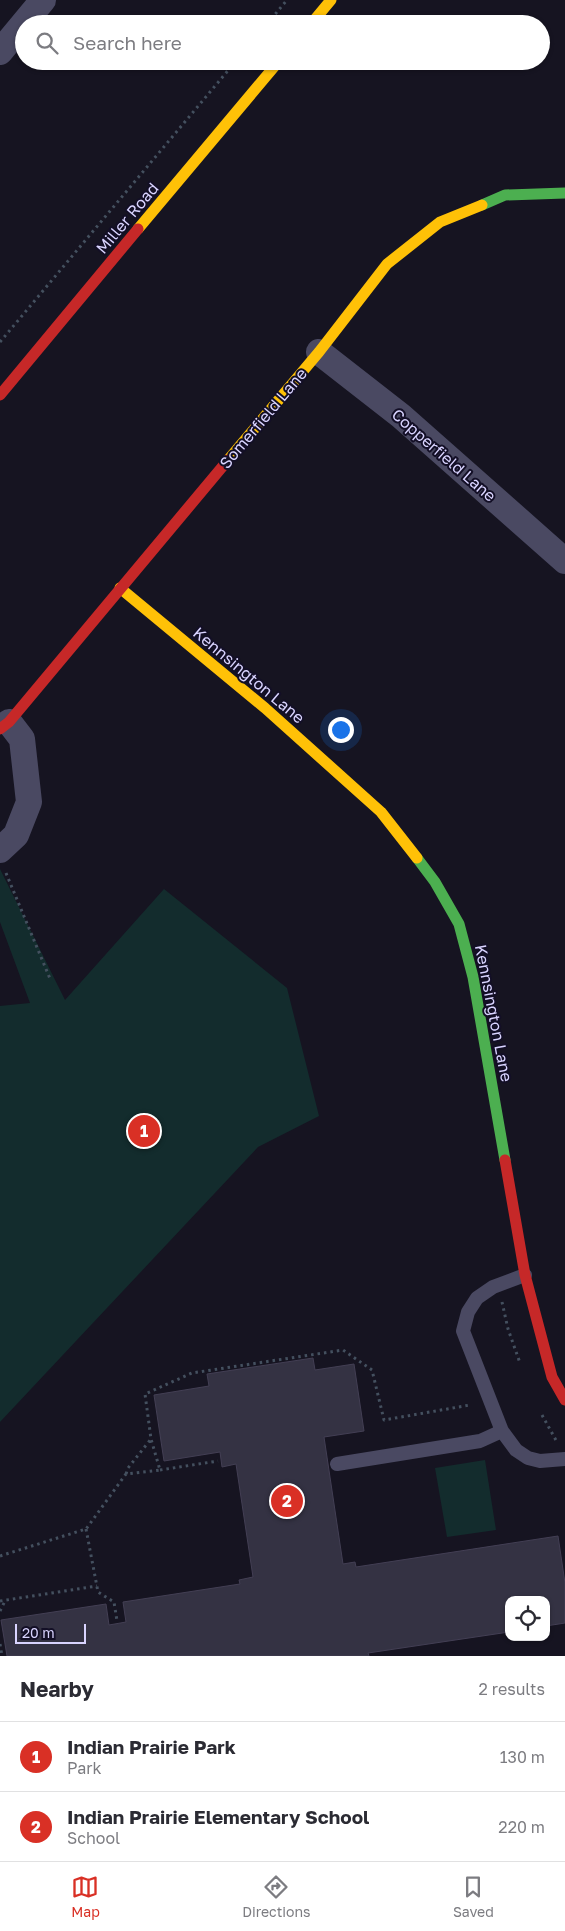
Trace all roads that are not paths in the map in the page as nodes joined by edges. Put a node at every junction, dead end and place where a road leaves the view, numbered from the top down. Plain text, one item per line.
1 (43, 0) edge
2 (331, 0) edge
3 (31, 15) edge
4 (318, 15) edge
5 (15, 34) edge
6 (0, 52) edge
7 (272, 70) edge
8 (565, 193) edge
9 (319, 352) junction
10 (0, 396) edge
11 (565, 561) edge
12 (120, 588) junction
13 (4, 725) edge
14 (3, 861) edge
15 (525, 1275) junction
16 (565, 1400) edge
17 (502, 1431) junction
18 (565, 1459) edge
19 (337, 1464) dead end

1 - 3 street
2 - 4 street
5 - 6 street
7 - 10 street, Miller Road
8 - 9 street, Somerfield Lane
9 - 11 street, Copperfield Lane
9 - 12 street, Somerfield Lane
12 - 13 street, Somerfield Lane
12 - 15 street, Kennsington Lane
13 - 14 street, Somerfield Lane
15 - 16 street, Kennsington Lane
15 - 17 lane
17 - 18 lane
17 - 19 lane

